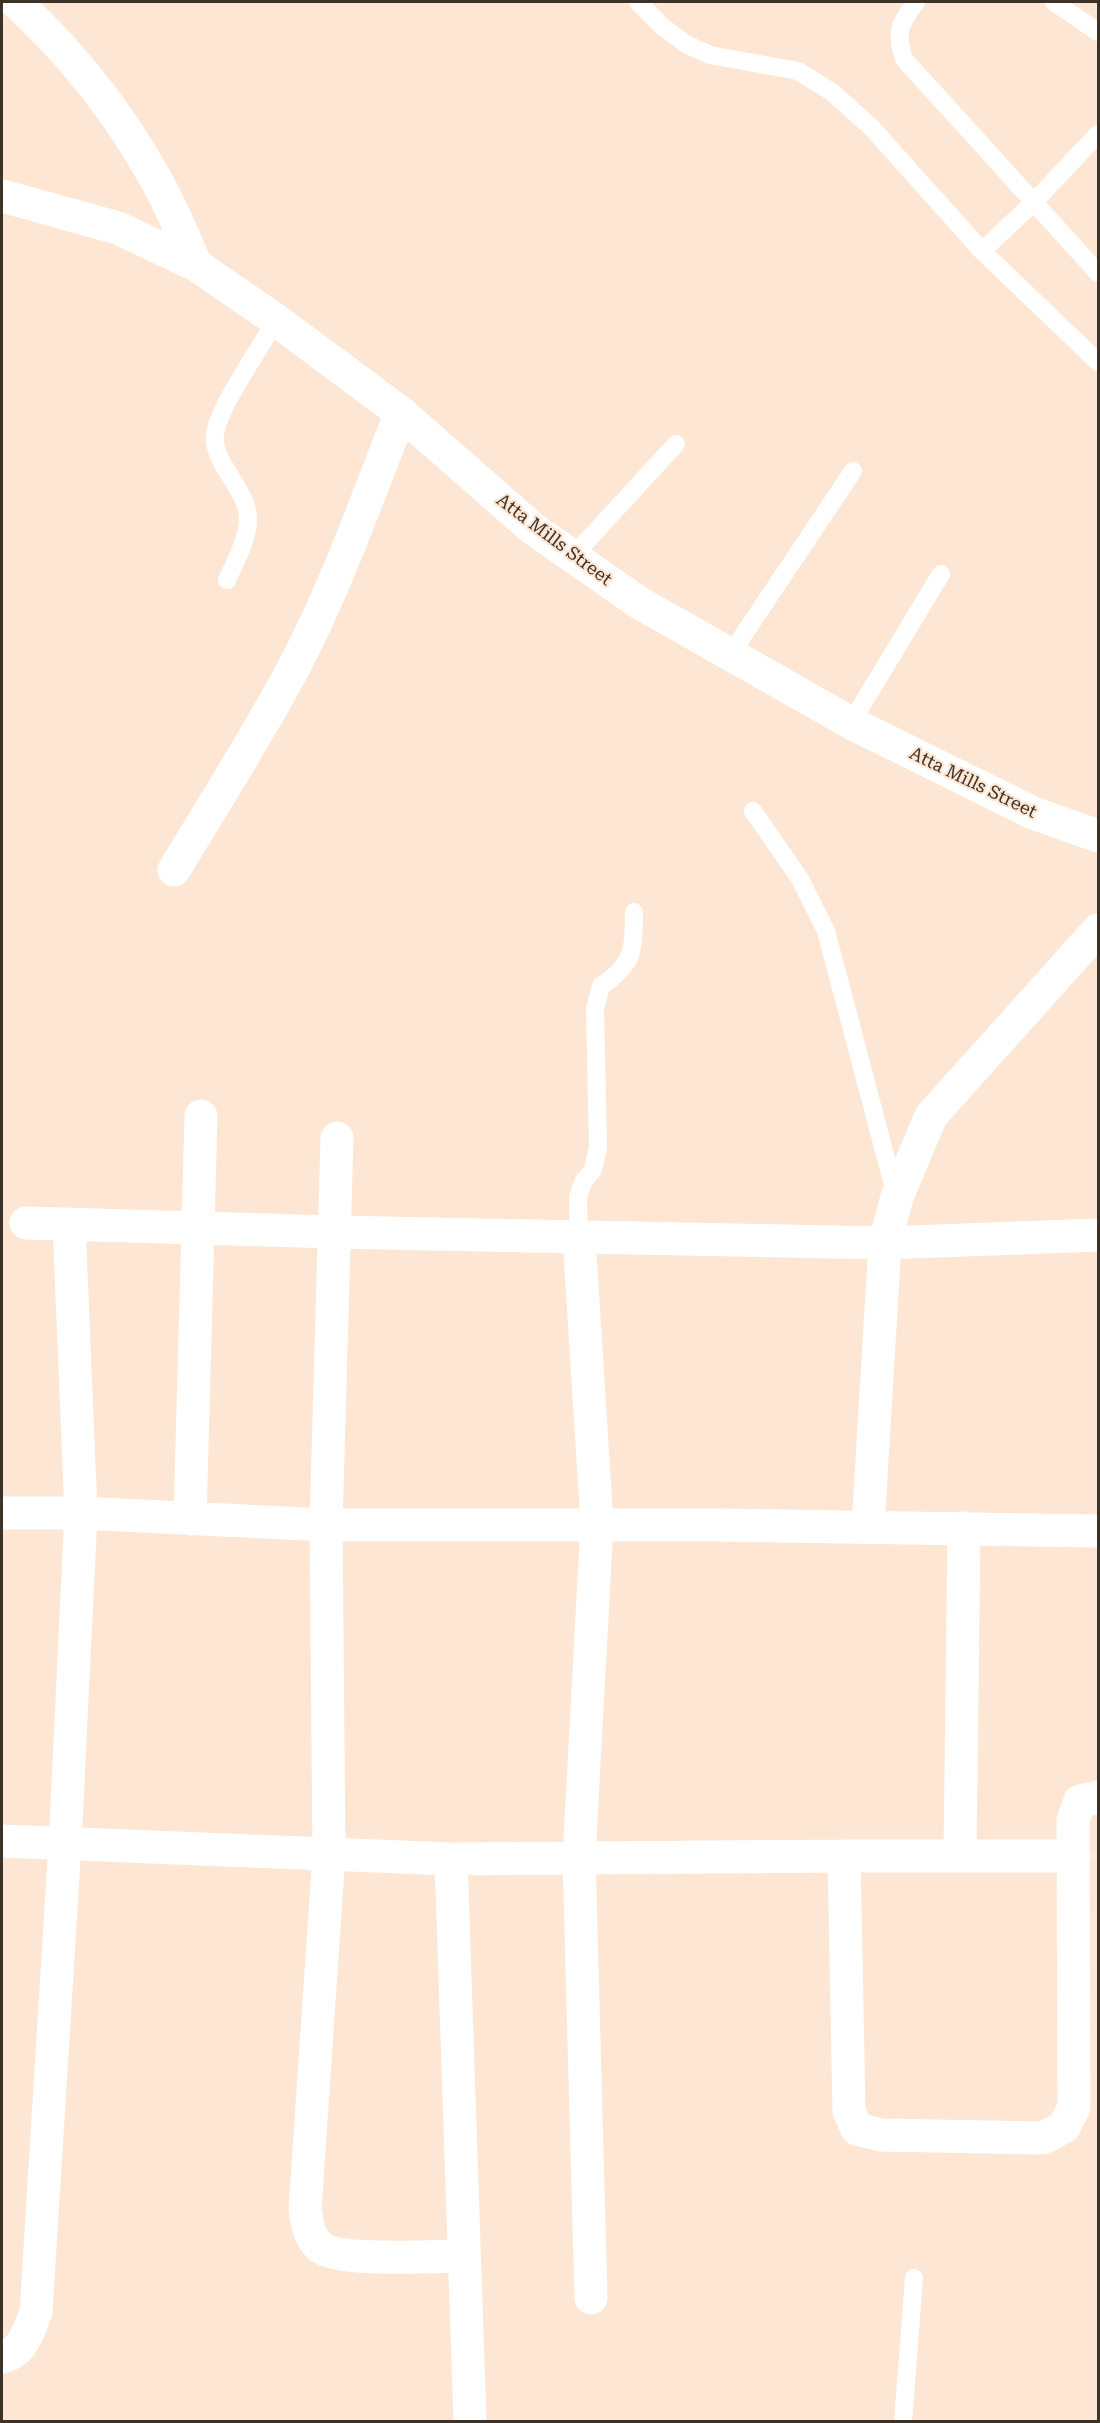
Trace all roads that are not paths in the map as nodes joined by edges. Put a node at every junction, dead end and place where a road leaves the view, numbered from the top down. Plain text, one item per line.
1 (16, 2) edge
2 (638, 2) edge
3 (916, 2) edge
4 (1054, 2) edge
5 (1098, 32) edge
6 (1098, 134) edge
7 (2, 196) edge
8 (1033, 203) junction
9 (981, 251) junction
10 (196, 265) junction
11 (1098, 273) edge
12 (276, 320) junction
13 (1098, 363) edge
14 (401, 413) junction
15 (676, 444) dead end
16 (853, 471) dead end
17 (573, 556) junction
18 (941, 574) dead end
19 (227, 580) dead end
20 (730, 655) junction
21 (851, 723) junction
22 (753, 811) dead end
23 (1098, 837) edge
24 (174, 870) dead end
25 (634, 912) dead end
26 (1098, 930) edge
27 (201, 1116) dead end
28 (337, 1138) dead end
29 (897, 1197) junction
30 (26, 1223) dead end
31 (69, 1224) junction
32 (196, 1228) junction
33 (334, 1232) junction
34 (1098, 1235) edge
35 (579, 1237) junction
36 (885, 1242) junction
37 (2, 1513) edge
38 (81, 1513) junction
39 (190, 1519) junction
40 (597, 1524) junction
41 (326, 1525) junction
42 (868, 1527) junction
43 (964, 1528) junction
44 (1098, 1531) edge
45 (1098, 1797) edge
46 (2, 1841) edge
47 (65, 1844) junction
48 (329, 1854) junction
49 (844, 1856) junction
50 (960, 1856) junction
51 (1074, 1856) junction
52 (579, 1857) junction
53 (452, 1859) junction
54 (463, 2256) junction
55 (914, 2278) dead end
56 (591, 2298) dead end
57 (2, 2357) edge
58 (470, 2421) edge
59 (903, 2421) edge

1 - 10 street
2 - 9 lane
3 - 8 lane
4 - 5 lane
6 - 8 lane
7 - 10 street, Atta Mills Street
8 - 9 lane
8 - 11 lane
9 - 13 lane
10 - 12 street, Atta Mills Street
12 - 14 street, Atta Mills Street
12 - 19 lane
14 - 17 street, Atta Mills Street
14 - 24 street
15 - 17 lane
16 - 20 lane
17 - 20 street, Atta Mills Street
18 - 21 lane
20 - 21 street, Atta Mills Street
21 - 23 street, Atta Mills Street
22 - 29 lane
25 - 35 lane
26 - 29 street
27 - 32 street
28 - 33 street
29 - 36 street
30 - 31 street
31 - 32 street
31 - 38 street
32 - 33 street
32 - 39 street
33 - 35 street
33 - 41 street
34 - 36 street
35 - 36 street
35 - 40 street
36 - 42 street
37 - 38 street
38 - 39 street
38 - 47 street
39 - 41 street
40 - 41 street
40 - 42 street
40 - 52 street
41 - 48 street
42 - 43 street
43 - 44 street
43 - 50 street
45 - 51 street
46 - 47 street
47 - 48 street
47 - 57 street
48 - 53 street
48 - 54 street
49 - 50 street
49 - 51 street
49 - 52 street
50 - 51 street
52 - 53 street
52 - 56 street
53 - 54 street
54 - 58 street
55 - 59 lane

